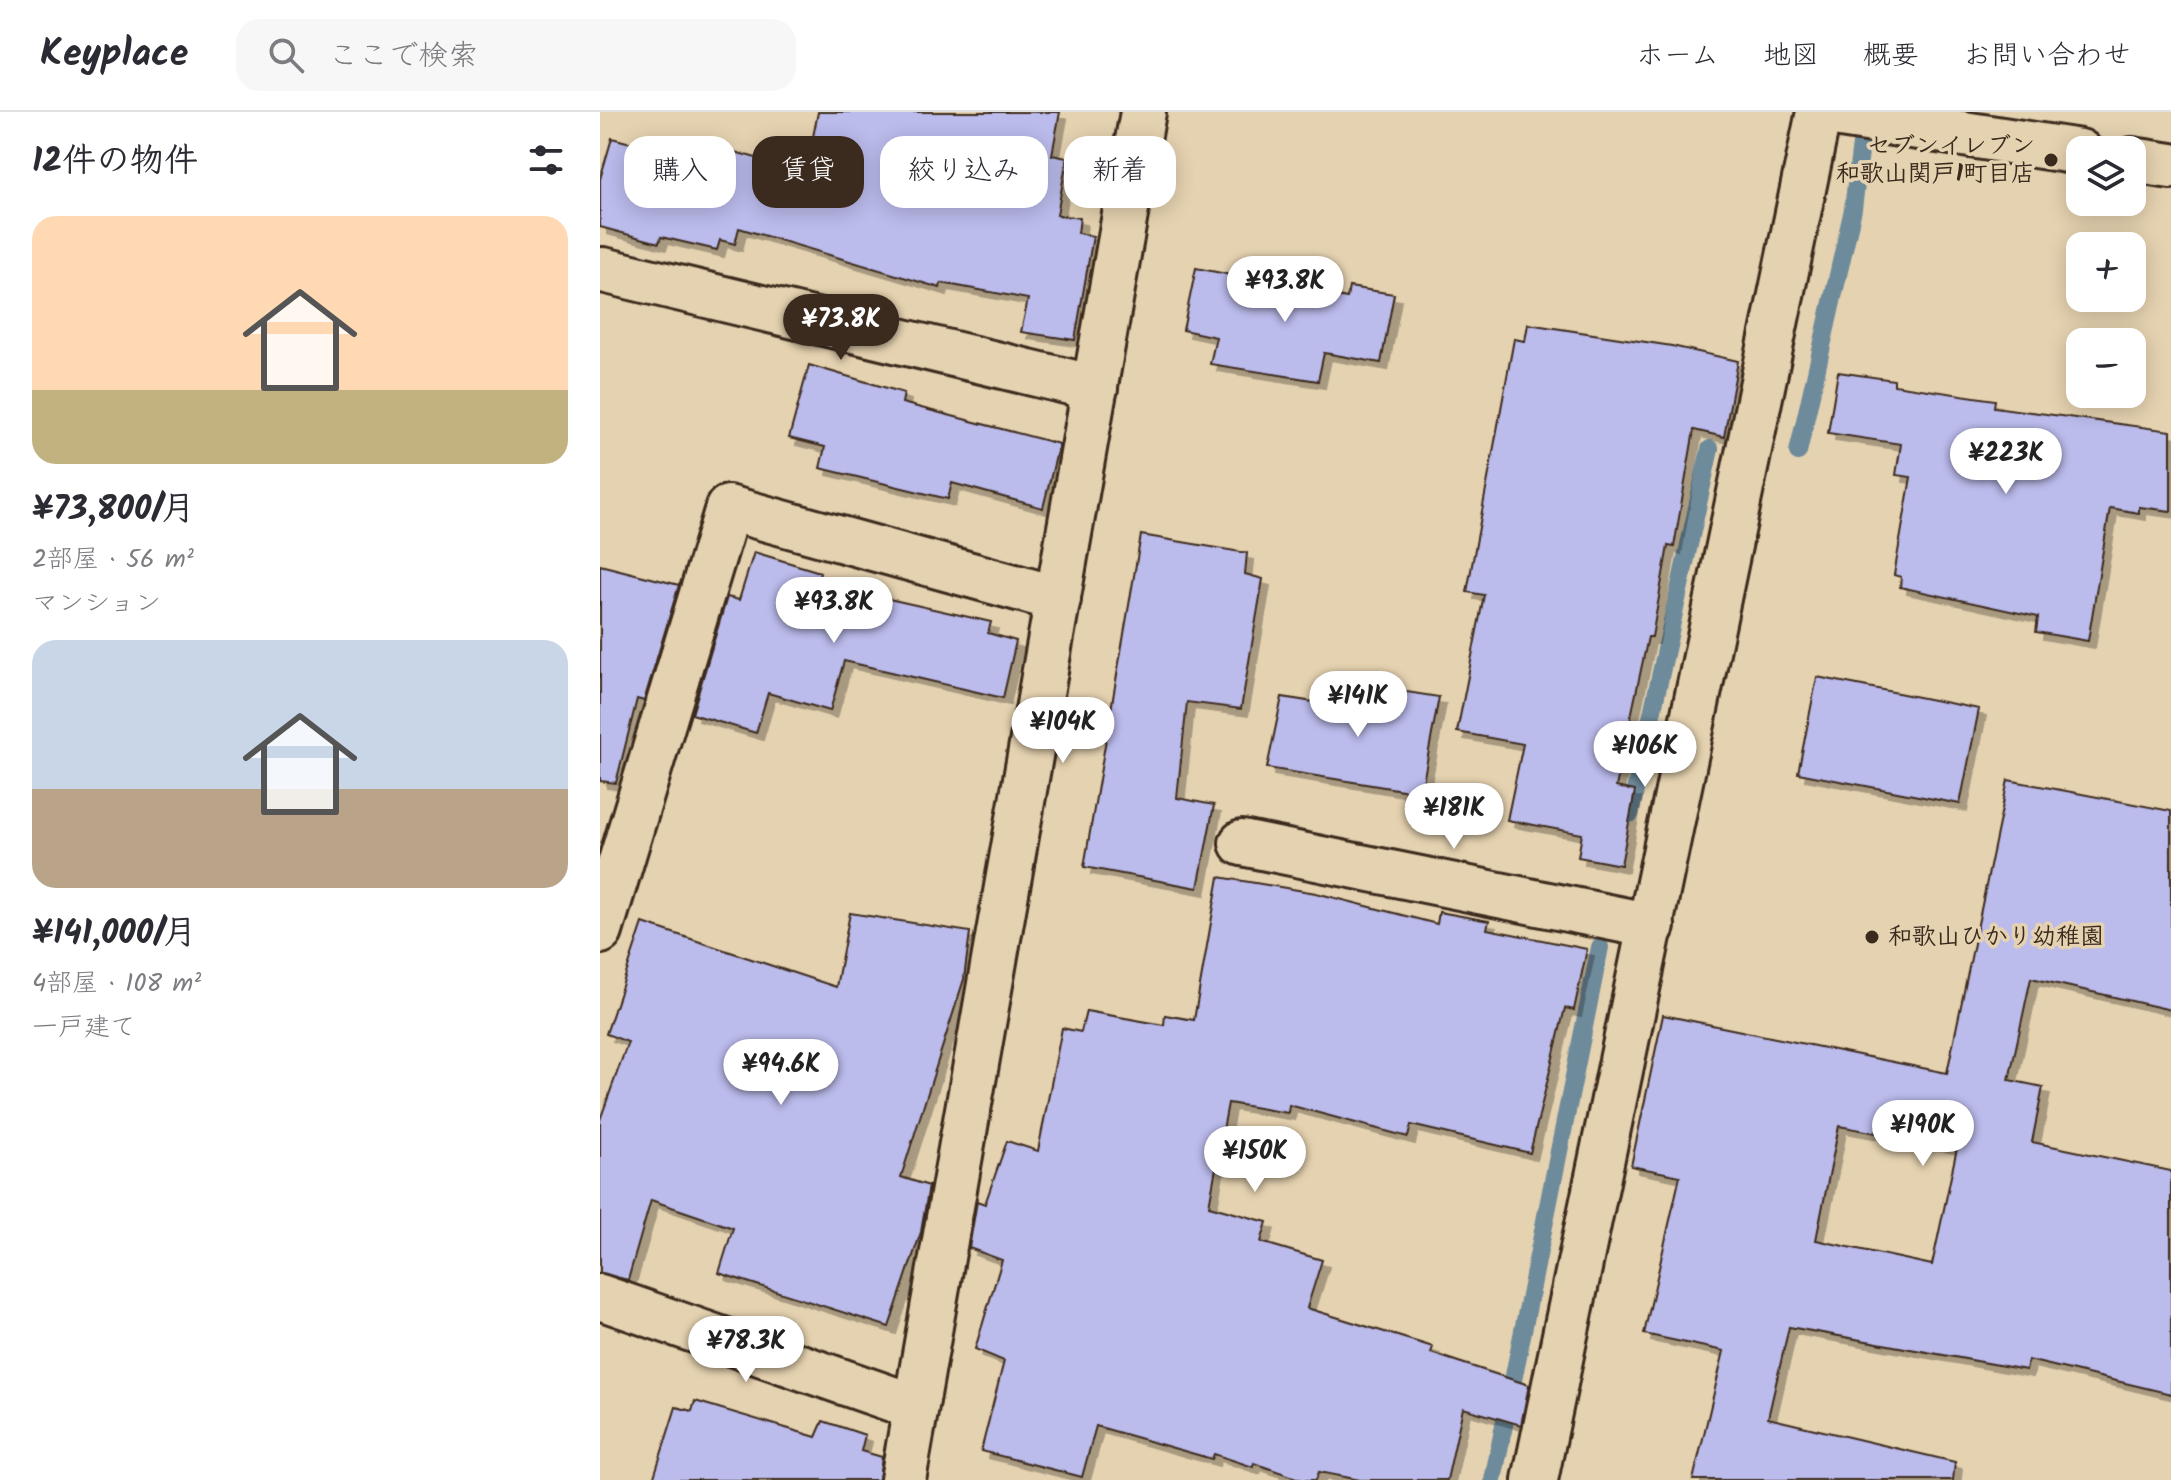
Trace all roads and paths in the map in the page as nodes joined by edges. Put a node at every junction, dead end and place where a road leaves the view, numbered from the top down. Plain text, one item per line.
1 (1143, 112) edge
2 (1820, 112) edge
3 (2066, 150) edge
4 (2146, 162) edge
5 (2171, 166) edge
6 (603, 270) dead end
7 (1095, 388) junction
8 (1058, 599) junction
9 (1242, 843) dead end
10 (1652, 926) junction
11 (600, 931) edge
12 (600, 1297) edge
13 (915, 1407) junction
14 (903, 1480) edge
15 (1535, 1480) edge

1 - 7 street
2 - 3 street
2 - 10 street
4 - 5 street
6 - 7 street
7 - 8 street
8 - 11 street
8 - 13 street
9 - 10 street
10 - 15 street
12 - 13 street
13 - 14 street

